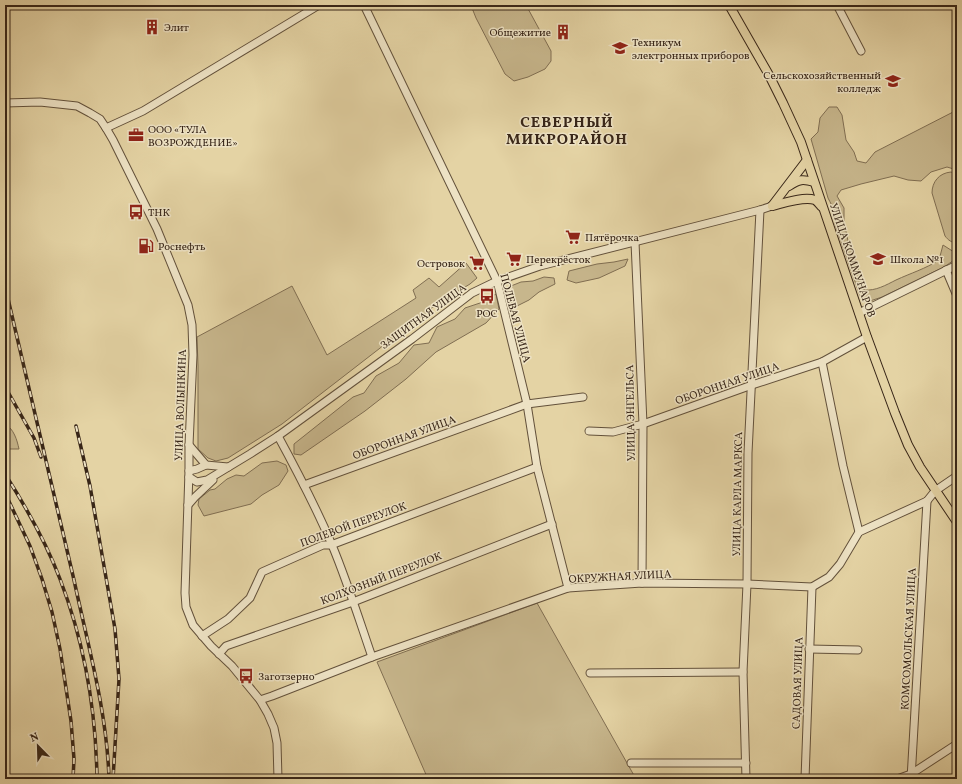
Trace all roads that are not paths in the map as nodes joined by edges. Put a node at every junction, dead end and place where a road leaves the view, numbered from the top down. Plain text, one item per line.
1 (319, 5) edge
2 (364, 5) edge
3 (728, 5) edge
4 (837, 5) edge
5 (861, 51) dead end
6 (5, 103) edge
7 (106, 128) junction
8 (807, 160) junction
9 (815, 185) junction
10 (786, 188) junction
11 (805, 199) junction
12 (772, 206) junction
13 (760, 210) junction
14 (824, 210) junction
15 (635, 242) junction
16 (957, 264) edge
17 (946, 270) junction
18 (497, 281) junction
19 (957, 296) edge
20 (859, 313) junction
21 (867, 336) junction
22 (822, 362) junction
23 (752, 385) junction
24 (583, 397) dead end
25 (527, 404) junction
26 (643, 424) junction
27 (589, 431) dead end
28 (278, 436) junction
29 (189, 445) junction
30 (206, 465) junction
31 (228, 467) junction
32 (537, 467) junction
33 (189, 474) junction
34 (957, 476) edge
35 (304, 485) junction
36 (935, 490) junction
37 (927, 501) junction
38 (188, 506) junction
39 (957, 522) edge
40 (552, 524) junction
41 (859, 532) junction
42 (331, 545) junction
43 (642, 583) junction
44 (747, 584) junction
45 (812, 587) junction
46 (568, 588) junction
47 (353, 602) junction
48 (202, 636) junction
49 (810, 649) junction
50 (858, 650) dead end
51 (219, 654) junction
52 (372, 657) junction
53 (743, 672) junction
54 (590, 673) dead end
55 (260, 700) junction
56 (957, 744) edge
57 (631, 763) dead end
58 (746, 763) junction
59 (911, 777) edge
60 (278, 779) edge
61 (746, 779) edge
62 (805, 779) edge
63 (897, 779) edge

1 - 7 street
2 - 18 street, ПОЛЕВАЯ УЛИЦА
3 - 8 main road, УЛИЦА КОММУНАРОВ
4 - 5 street
6 - 7 street, УЛИЦА ВОЛЫНКИНА
7 - 29 street, УЛИЦА ВОЛЫНКИНА
8 - 9 main road, УЛИЦА КОММУНАРОВ
8 - 10 main road
9 - 10 main road
9 - 11 main road
9 - 14 main road, УЛИЦА КОММУНАРОВ
10 - 12 main road
11 - 12 main road
11 - 14 main road
12 - 13 street, ЗАЩИТНАЯ УЛИЦА
13 - 15 street, ЗАЩИТНАЯ УЛИЦА
13 - 23 street, УЛИЦА КАРЛА МАРКСА
14 - 20 main road, УЛИЦА КОММУНАРОВ
15 - 18 street, ЗАЩИТНАЯ УЛИЦА
15 - 26 street, УЛИЦА ЭНГЕЛЬСА
16 - 17 street
17 - 19 street
17 - 20 street
18 - 25 street, ПОЛЕВАЯ УЛИЦА
18 - 28 street, ЗАЩИТНАЯ УЛИЦА
20 - 21 main road, УЛИЦА КОММУНАРОВ
21 - 22 street, ОБОРОННАЯ УЛИЦА
21 - 36 main road, УЛИЦА КОММУНАРОВ
22 - 23 street, ОБОРОННАЯ УЛИЦА
22 - 41 street
23 - 26 street, ОБОРОННАЯ УЛИЦА
23 - 44 street, УЛИЦА КАРЛА МАРКСА
24 - 25 street, ОБОРОННАЯ УЛИЦА
25 - 32 street, ПОЛЕВАЯ УЛИЦА
25 - 35 street, ОБОРОННАЯ УЛИЦА
26 - 27 street, ОБОРОННАЯ УЛИЦА
26 - 43 street, УЛИЦА ЭНГЕЛЬСА
28 - 31 street, ЗАЩИТНАЯ УЛИЦА
28 - 35 street
29 - 30 street
29 - 33 street, УЛИЦА ВОЛЫНКИНА
30 - 31 street
30 - 33 street
31 - 33 street
31 - 38 street
32 - 40 street, ПОЛЕВАЯ УЛИЦА
32 - 42 street, ПОЛЕВОЙ ПЕРЕУЛОК
33 - 38 street, УЛИЦА ВОЛЫНКИНА
34 - 36 street
35 - 42 street
36 - 37 street
36 - 39 main road, УЛИЦА КОММУНАРОВ
37 - 41 street
37 - 59 street, КОМСОМОЛЬСКАЯ УЛИЦА
38 - 48 street, УЛИЦА ВОЛЫНКИНА
40 - 46 street, ПОЛЕВАЯ УЛИЦА
40 - 47 street, КОЛХОЗНЫЙ ПЕРЕУЛОК
41 - 45 street
42 - 47 street
42 - 48 street, ПОЛЕВОЙ ПЕРЕУЛОК
43 - 44 street, ОКРУЖНАЯ УЛИЦА
43 - 46 street, ОКРУЖНАЯ УЛИЦА
44 - 45 street, ОКРУЖНАЯ УЛИЦА
44 - 53 street, УЛИЦА КАРЛА МАРКСА
45 - 49 street, САДОВАЯ УЛИЦА
46 - 52 street, ОКРУЖНАЯ УЛИЦА
47 - 51 street, КОЛХОЗНЫЙ ПЕРЕУЛОК
47 - 52 street
48 - 51 street, УЛИЦА ВОЛЫНКИНА
49 - 50 street
49 - 62 street, САДОВАЯ УЛИЦА
51 - 55 street, УЛИЦА ВОЛЫНКИНА
52 - 55 street, ОКРУЖНАЯ УЛИЦА
53 - 54 street
53 - 58 street, УЛИЦА КАРЛА МАРКСА
55 - 60 street, УЛИЦА ВОЛЫНКИНА
56 - 59 street
57 - 58 street
58 - 61 street, УЛИЦА КАРЛА МАРКСА
59 - 63 street

